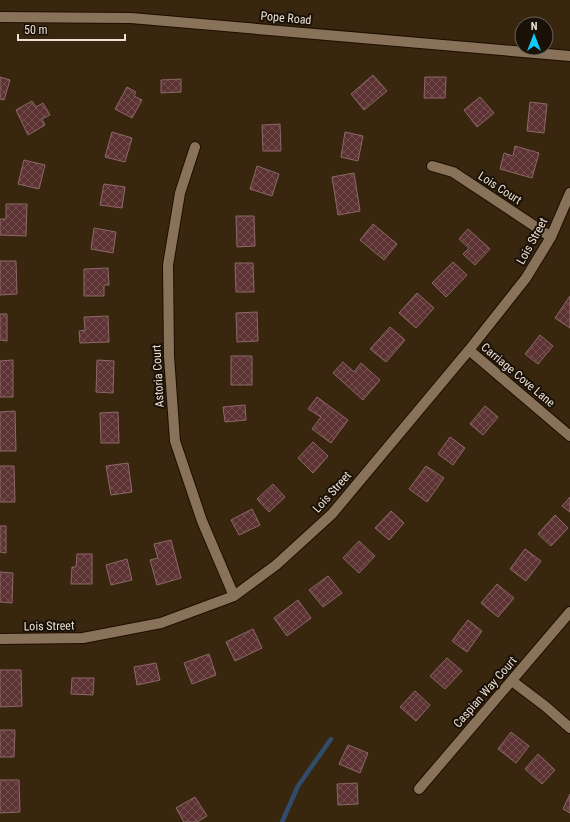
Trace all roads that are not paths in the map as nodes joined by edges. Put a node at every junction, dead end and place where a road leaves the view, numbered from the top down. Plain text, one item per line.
1 (0, 17) edge
2 (570, 56) edge
3 (195, 147) dead end
4 (432, 166) dead end
5 (570, 193) edge
6 (551, 237) junction
7 (468, 350) junction
8 (570, 436) edge
9 (234, 596) junction
10 (570, 612) edge
11 (0, 639) edge
12 (512, 681) junction
13 (570, 728) edge
14 (419, 789) dead end

1 - 2 street, Pope Road
3 - 9 street, Astoria Court
4 - 6 street, Lois Court
5 - 6 street, Lois Street
6 - 7 street, Lois Street
7 - 8 street, Carriage Cove Lane
7 - 9 street, Lois Street
9 - 11 street, Lois Street
10 - 12 street, Caspian Way Court
12 - 13 street
12 - 14 street, Caspian Way Court

